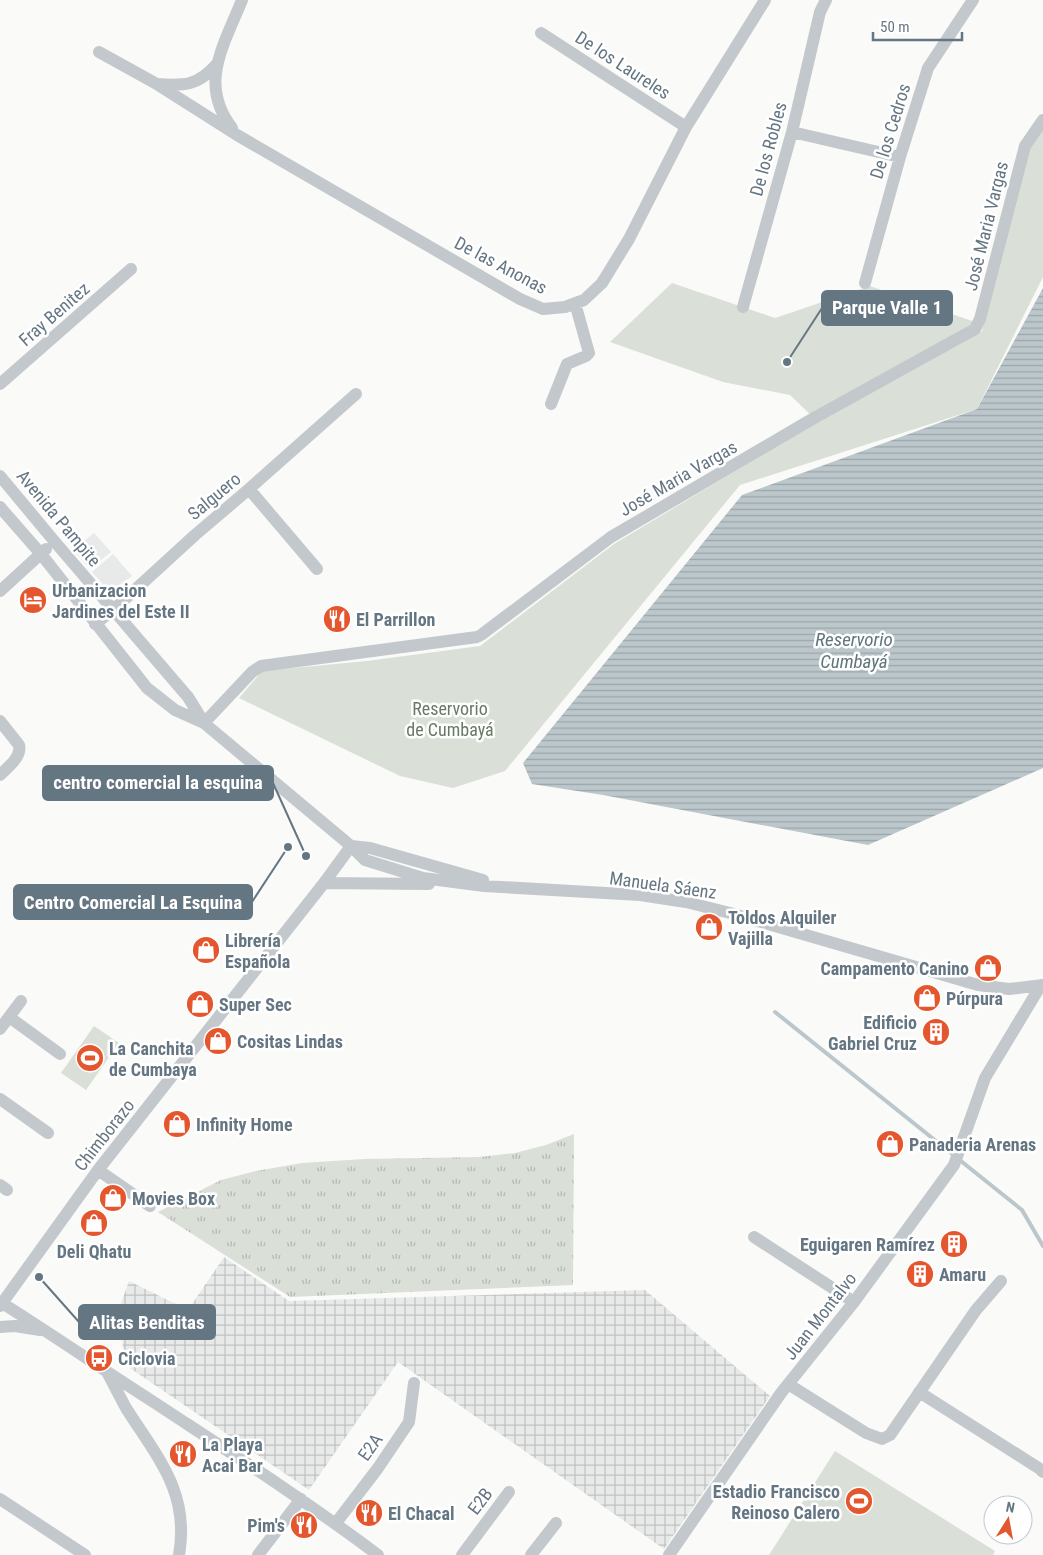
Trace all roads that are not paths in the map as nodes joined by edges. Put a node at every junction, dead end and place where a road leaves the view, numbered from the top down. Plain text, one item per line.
1 (242, 0) edge
2 (765, 0) edge
3 (826, 0) edge
4 (973, 0) edge
5 (541, 33) dead end
6 (98, 52) dead end
7 (217, 64) junction
8 (155, 83) junction
9 (1043, 120) edge
10 (686, 127) junction
11 (792, 132) junction
12 (236, 135) junction
13 (900, 157) junction
14 (130, 270) dead end
15 (865, 283) dead end
16 (575, 303) junction
17 (743, 307) dead end
18 (0, 384) edge
19 (356, 394) dead end
20 (551, 404) dead end
21 (0, 476) edge
22 (249, 489) junction
23 (0, 507) edge
24 (54, 542) junction
25 (41, 554) junction
26 (317, 569) dead end
27 (0, 591) edge
28 (113, 610) junction
29 (94, 624) junction
30 (0, 721) edge
31 (204, 723) junction
32 (0, 775) edge
33 (350, 846) junction
34 (324, 883) junction
35 (484, 886) junction
36 (508, 887) junction
37 (1042, 985) edge
38 (21, 1001) dead end
39 (9, 1017) junction
40 (0, 1029) edge
41 (60, 1054) dead end
42 (0, 1099) edge
43 (48, 1133) dead end
44 (98, 1170) junction
45 (150, 1206) dead end
46 (754, 1237) dead end
47 (1001, 1281) dead end
48 (854, 1302) junction
49 (1, 1305) edge
50 (0, 1327) edge
51 (53, 1335) junction
52 (106, 1372) junction
53 (414, 1383) dead end
54 (788, 1384) junction
55 (919, 1392) junction
56 (1043, 1472) edge
57 (509, 1492) dead end
58 (0, 1499) edge
59 (301, 1499) junction
60 (556, 1523) dead end
61 (336, 1524) junction
62 (85, 1555) edge
63 (179, 1555) edge
64 (258, 1555) edge
65 (378, 1555) edge
66 (462, 1555) edge
67 (531, 1555) edge
68 (669, 1555) edge

1 - 7 street
2 - 10 street, De las Anonas
3 - 11 street, De los Robles
4 - 13 street, De los Cedros
5 - 10 street, De los Laureles
6 - 8 street, De las Anonas
7 - 8 street
7 - 12 street
8 - 12 street, De las Anonas
9 - 31 street, José Maria Vargas
10 - 16 street, De las Anonas
11 - 13 street
11 - 17 street, De los Robles
12 - 16 street, De las Anonas
13 - 15 street, De los Cedros
14 - 18 street, Fray Benitez
16 - 20 street
19 - 22 street, Salguero
21 - 24 street, Avenida Pampite
22 - 26 street
22 - 28 street, Salguero
23 - 25 street, Avenida Pampite
24 - 25 street
24 - 28 street, Avenida Pampite
25 - 27 street
25 - 29 street, Avenida Pampite
28 - 29 street, Salguero
28 - 31 street, Avenida Pampite
29 - 31 street, Avenida Pampite
30 - 32 street
31 - 33 street, Avenida Pampite
33 - 34 street, Chimborazo
33 - 35 street, Manuela Sáenz
33 - 36 street, Manuela Sáenz
34 - 35 street
34 - 44 street, Chimborazo
35 - 36 street, Manuela Sáenz
36 - 37 street, Manuela Sáenz
37 - 48 street, Juan Montalvo
38 - 39 street
39 - 40 street
39 - 41 street
42 - 43 street
44 - 45 street
44 - 49 street, Chimborazo
46 - 48 street
47 - 55 street
48 - 54 street, Juan Montalvo
49 - 51 street
50 - 51 street
51 - 52 street
52 - 59 street
52 - 63 street
53 - 61 street, E2A
54 - 55 street
54 - 68 street, Juan Montalvo
55 - 56 street
57 - 66 street, E2B
58 - 62 street
59 - 61 street
59 - 64 street
60 - 67 street
61 - 65 street

